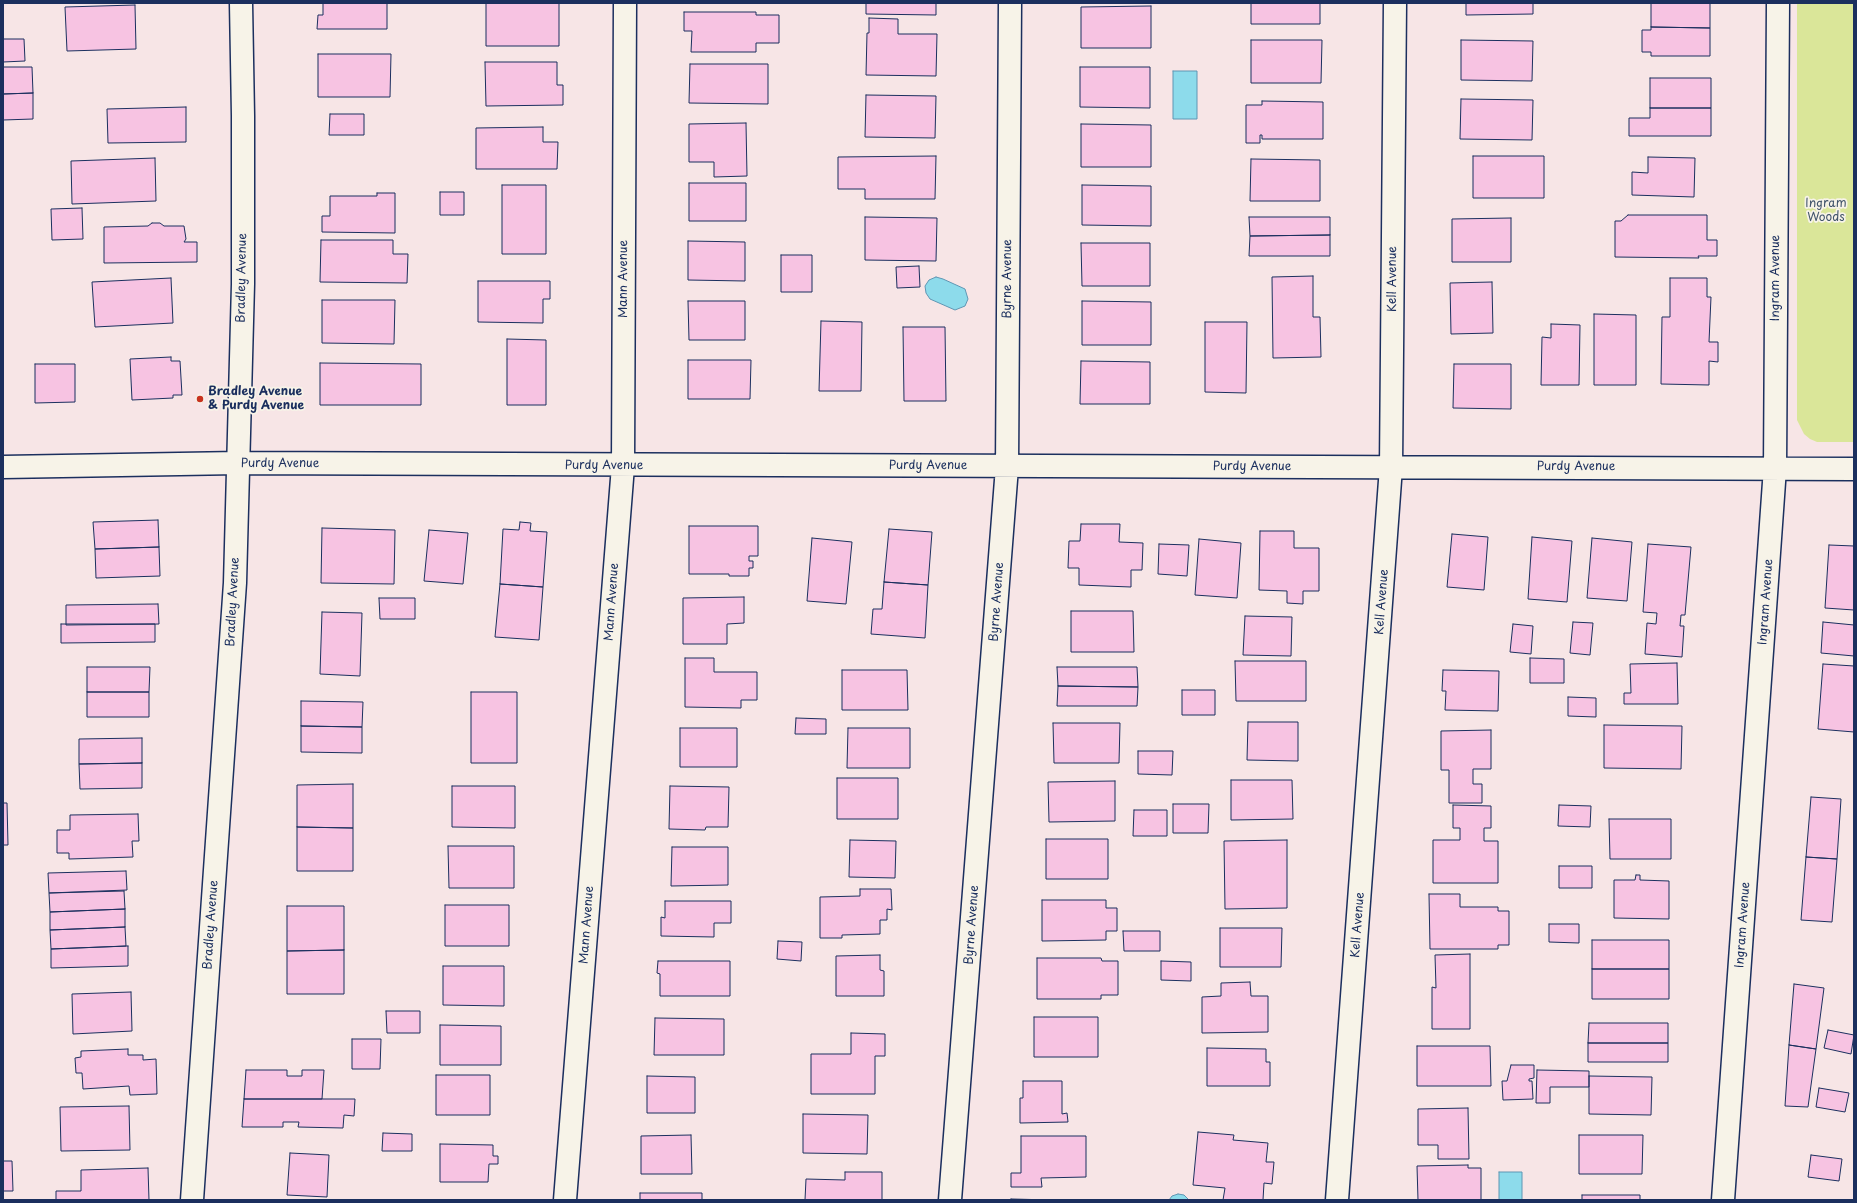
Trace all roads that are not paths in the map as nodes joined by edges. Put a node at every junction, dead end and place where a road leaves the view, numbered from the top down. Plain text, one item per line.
1 (241, 3) edge
2 (625, 3) edge
3 (1010, 3) edge
4 (1395, 3) edge
5 (1778, 3) edge
6 (238, 463) junction
7 (623, 466) junction
8 (3, 467) edge
9 (1007, 467) junction
10 (1391, 467) junction
11 (1775, 468) junction
12 (1854, 469) edge
13 (192, 1200) edge
14 (565, 1200) edge
15 (950, 1200) edge
16 (1337, 1200) edge
17 (1723, 1200) edge

1 - 6 street, Bradley Avenue
2 - 7 street, Mann Avenue
3 - 9 street, Byrne Avenue
4 - 10 street, Kell Avenue
5 - 11 street, Ingram Avenue
6 - 7 street, Purdy Avenue
6 - 8 street, Purdy Avenue
6 - 13 street, Bradley Avenue
7 - 9 street, Purdy Avenue
7 - 14 street, Mann Avenue
9 - 10 street, Purdy Avenue
9 - 15 street, Byrne Avenue
10 - 11 street, Purdy Avenue
10 - 16 street, Kell Avenue
11 - 12 street, Purdy Avenue
11 - 17 street, Ingram Avenue

